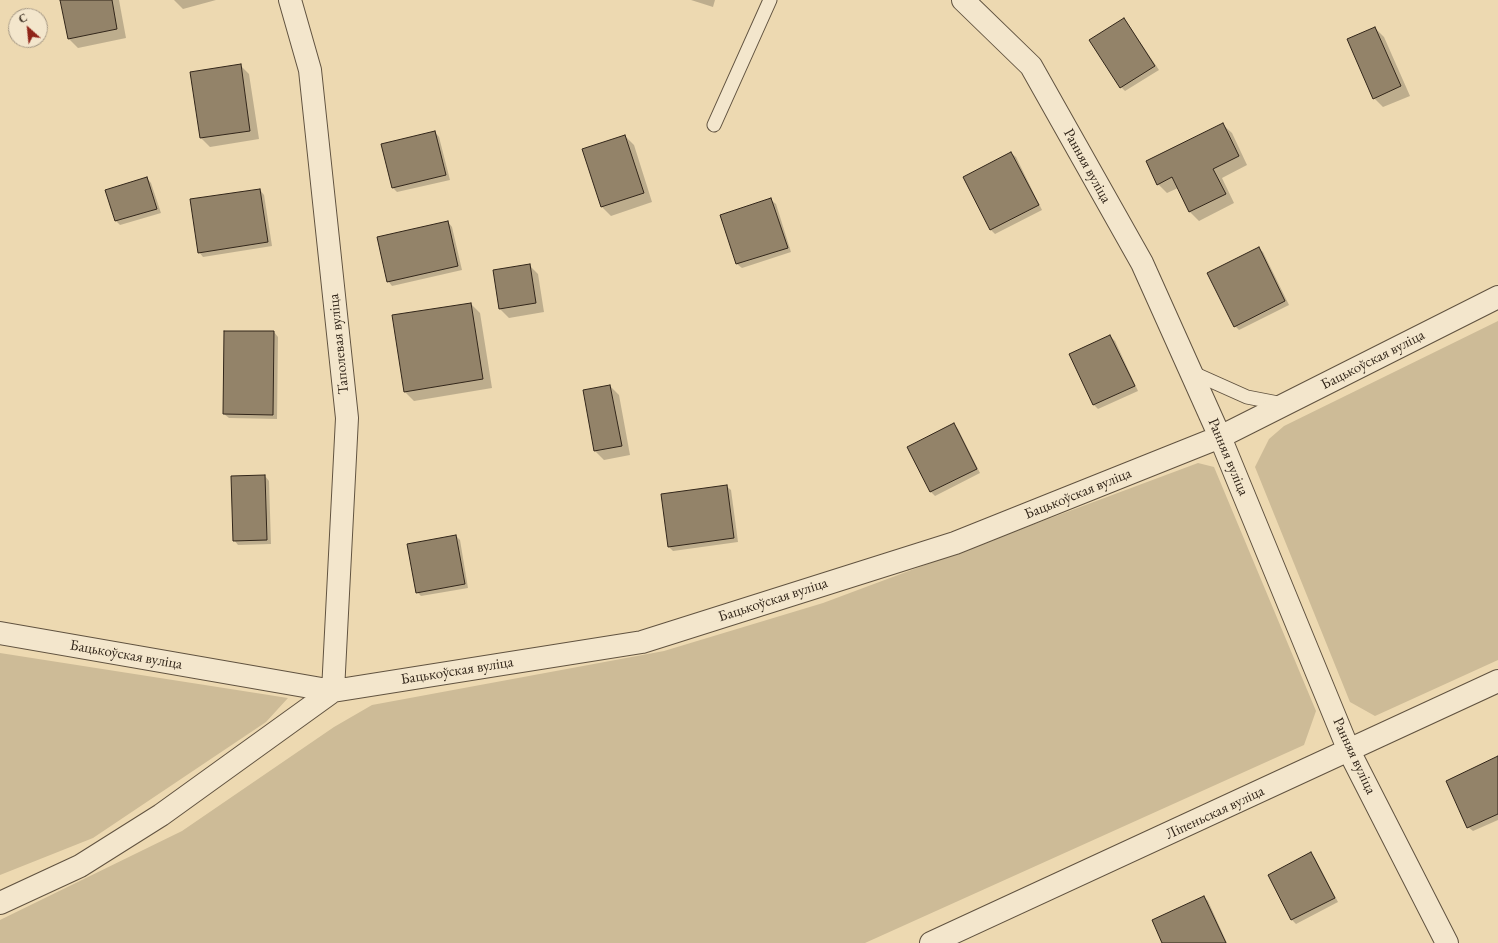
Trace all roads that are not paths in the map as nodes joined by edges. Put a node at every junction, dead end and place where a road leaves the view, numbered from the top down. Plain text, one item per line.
1 (290, 0) edge
2 (770, 0) edge
3 (963, 0) edge
4 (714, 125) dead end
5 (1498, 297) edge
6 (1191, 372) junction
7 (1285, 404) junction
8 (1220, 437) junction
9 (0, 633) edge
10 (1498, 682) edge
11 (333, 691) junction
12 (1349, 751) junction
13 (0, 903) edge
14 (931, 943) edge
15 (1447, 943) edge

1 - 11 street, Таполевая вуліца
2 - 4 lane
3 - 6 street, Ранняя вуліца
5 - 7 street, Бацькоўская вуліца
6 - 7 lane
6 - 8 street, Ранняя вуліца
7 - 8 street, Бацькоўская вуліца
8 - 11 street, Бацькоўская вуліца
8 - 12 street, Ранняя вуліца
9 - 11 street, Бацькоўская вуліца
10 - 12 street, Ліпеньская вуліца
11 - 13 street
12 - 14 street, Ліпеньская вуліца
12 - 15 street, Ранняя вуліца

